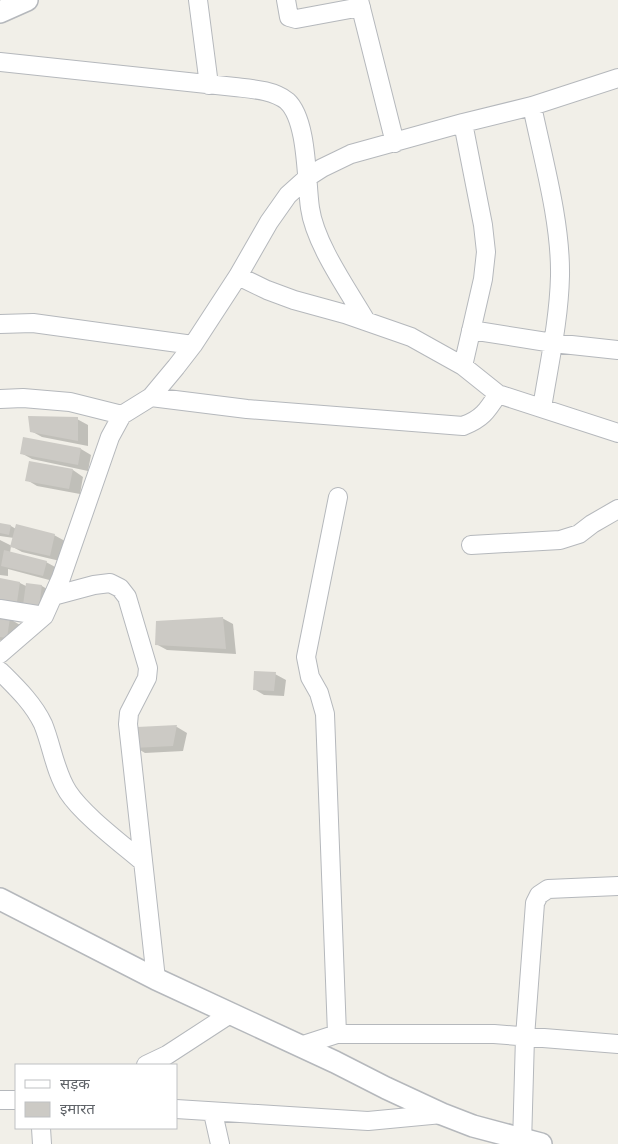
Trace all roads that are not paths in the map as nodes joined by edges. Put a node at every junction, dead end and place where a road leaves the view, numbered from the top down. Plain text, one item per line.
1 (27, 0) edge
2 (198, 0) edge
3 (286, 0) edge
4 (360, 4) edge
5 (0, 12) edge
6 (0, 62) edge
7 (618, 78) edge
8 (209, 85) junction
9 (532, 106) junction
10 (463, 123) junction
11 (394, 143) junction
12 (308, 177) junction
13 (238, 276) junction
14 (366, 322) junction
15 (0, 324) edge
16 (471, 330) junction
17 (553, 343) junction
18 (193, 345) junction
19 (618, 350) edge
20 (463, 366) junction
21 (498, 394) junction
22 (151, 397) junction
23 (0, 399) edge
24 (542, 408) junction
25 (122, 415) junction
26 (618, 433) edge
27 (338, 497) dead end
28 (618, 509) edge
29 (472, 545) dead end
30 (53, 596) junction
31 (0, 609) edge
32 (44, 616) junction
33 (0, 654) edge
34 (0, 671) edge
35 (144, 862) junction
36 (618, 886) edge
37 (0, 899) edge
38 (156, 979) junction
39 (230, 1014) junction
40 (337, 1034) junction
41 (525, 1037) junction
42 (618, 1044) edge
43 (300, 1046) junction
44 (148, 1064) edge
45 (0, 1100) edge
46 (15, 1100) edge
47 (178, 1109) edge
48 (213, 1112) junction
49 (442, 1114) junction
50 (41, 1129) edge
51 (528, 1142) edge
52 (42, 1144) edge
53 (220, 1144) edge

1 - 5 street
2 - 8 street
3 - 4 street
4 - 11 street
6 - 8 street
7 - 9 street
8 - 12 street
9 - 10 street
9 - 17 street
10 - 11 street
10 - 16 street
11 - 12 street
12 - 13 street
12 - 14 street
13 - 14 street
13 - 18 street
14 - 20 street
15 - 18 street
16 - 17 street
16 - 20 street
17 - 19 street
17 - 24 street
18 - 22 street
20 - 21 street
21 - 22 street
21 - 24 street
22 - 25 street
23 - 25 street
24 - 26 street
25 - 30 street
27 - 40 street
28 - 29 street
30 - 32 street
30 - 35 street
31 - 32 street
32 - 33 street
34 - 35 street
35 - 38 street
36 - 41 street
37 - 38 street
38 - 39 street
39 - 43 street
39 - 44 street
40 - 41 street
40 - 43 street
41 - 42 street
41 - 51 street
43 - 49 street
45 - 46 street
47 - 48 street
48 - 49 street
48 - 53 street
49 - 51 street
50 - 52 street

